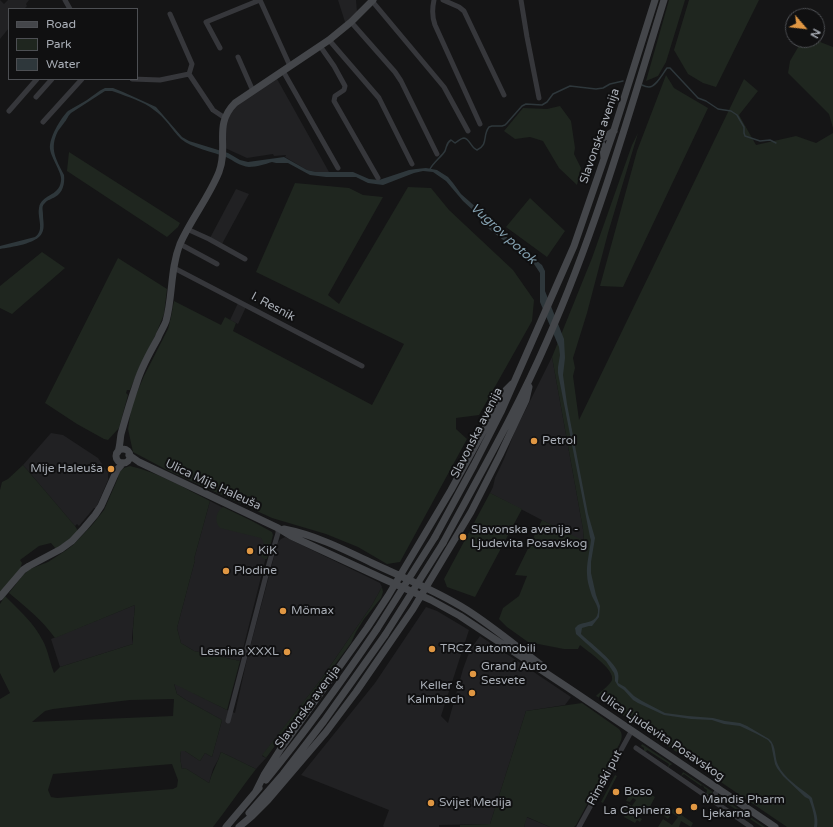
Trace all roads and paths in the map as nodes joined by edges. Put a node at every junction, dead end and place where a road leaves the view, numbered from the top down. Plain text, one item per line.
1 (434, 0) edge
2 (443, 0) edge
3 (521, 0) edge
4 (655, 0) edge
5 (664, 0) edge
6 (372, 1) edge
7 (170, 14) dead end
8 (351, 22) junction
9 (329, 40) junction
10 (320, 46) junction
11 (220, 48) dead end
12 (238, 57) dead end
13 (287, 68) junction
14 (189, 74) junction
15 (138, 79) edge
16 (36, 80) edge
17 (51, 80) edge
18 (81, 80) edge
19 (253, 91) junction
20 (504, 95) dead end
21 (36, 97) dead end
22 (539, 98) dead end
23 (9, 111) dead end
24 (225, 118) junction
25 (43, 122) dead end
26 (480, 124) dead end
27 (614, 130) junction
28 (468, 131) dead end
29 (437, 154) dead end
30 (604, 160) junction
31 (412, 164) dead end
32 (338, 168) dead end
33 (378, 178) dead end
34 (187, 229) junction
35 (180, 244) junction
36 (245, 259) dead end
37 (217, 264) dead end
38 (174, 268) junction
39 (362, 366) dead end
40 (518, 376) junction
41 (530, 378) junction
42 (122, 453) junction
43 (139, 462) junction
44 (125, 463) junction
45 (111, 485) junction
46 (278, 528) junction
47 (400, 576) junction
48 (395, 584) junction
49 (426, 588) junction
50 (421, 596) junction
51 (0, 597) edge
52 (556, 679) junction
53 (228, 721) dead end
54 (632, 730) junction
55 (636, 748) dead end
56 (719, 788) junction
57 (256, 791) junction
58 (711, 800) junction
59 (226, 827) edge
60 (238, 827) edge
61 (579, 827) edge
62 (751, 827) edge
63 (775, 827) edge

1 - 26 street
2 - 20 street
3 - 22 street
4 - 27 main road, Slavonska avenija
5 - 41 main road, Slavonska avenija
6 - 8 main road
6 - 28 street
7 - 14 street
8 - 9 main road
8 - 29 street
9 - 10 main road
9 - 31 street
10 - 13 main road
10 - 33 street
11 - 13 street
12 - 19 street
13 - 19 main road
13 - 32 street
14 - 15 street
14 - 24 street
16 - 23 street
17 - 21 street
18 - 25 street
19 - 24 main road
24 - 34 main road
27 - 30 main road, Slavonska avenija
27 - 30 main road
30 - 40 main road, Slavonska avenija
34 - 35 main road
34 - 36 street
35 - 37 street
35 - 38 main road
38 - 39 street, I. Resnik
38 - 42 main road
40 - 47 main road
40 - 57 main road, Slavonska avenija, bridge
41 - 49 main road
41 - 60 main road, Slavonska avenija, bridge
42 - 43 main road, Ulica Mije Haleuša
42 - 44 main road
42 - 44 main road
42 - 45 main road
43 - 44 main road, Ulica Mije Haleuša
43 - 46 main road, Ulica Mije Haleuša
44 - 45 main road
45 - 51 main road
46 - 47 main road, Ulica Mije Haleuša
46 - 48 main road, Ulica Mije Haleuša
46 - 53 street
47 - 48 main road
47 - 49 main road, Ulica Mije Haleuša
48 - 50 main road, Ulica Mije Haleuša
48 - 57 main road
49 - 50 main road
49 - 52 main road, Ulica Ljudevita Posavskog
50 - 52 main road, Ulica Ljudevita Posavskog
50 - 60 main road
52 - 54 main road, Ulica Ljudevita Posavskog
54 - 56 main road, Ulica Ljudevita Posavskog
54 - 61 street, Rimski put
55 - 58 street, Ulica Ljudevita Posavskog
56 - 58 street
56 - 63 main road, Ulica Ljudevita Posavskog
57 - 59 main road, Slavonska avenija
58 - 62 street, Ulica Ljudevita Posavskog

